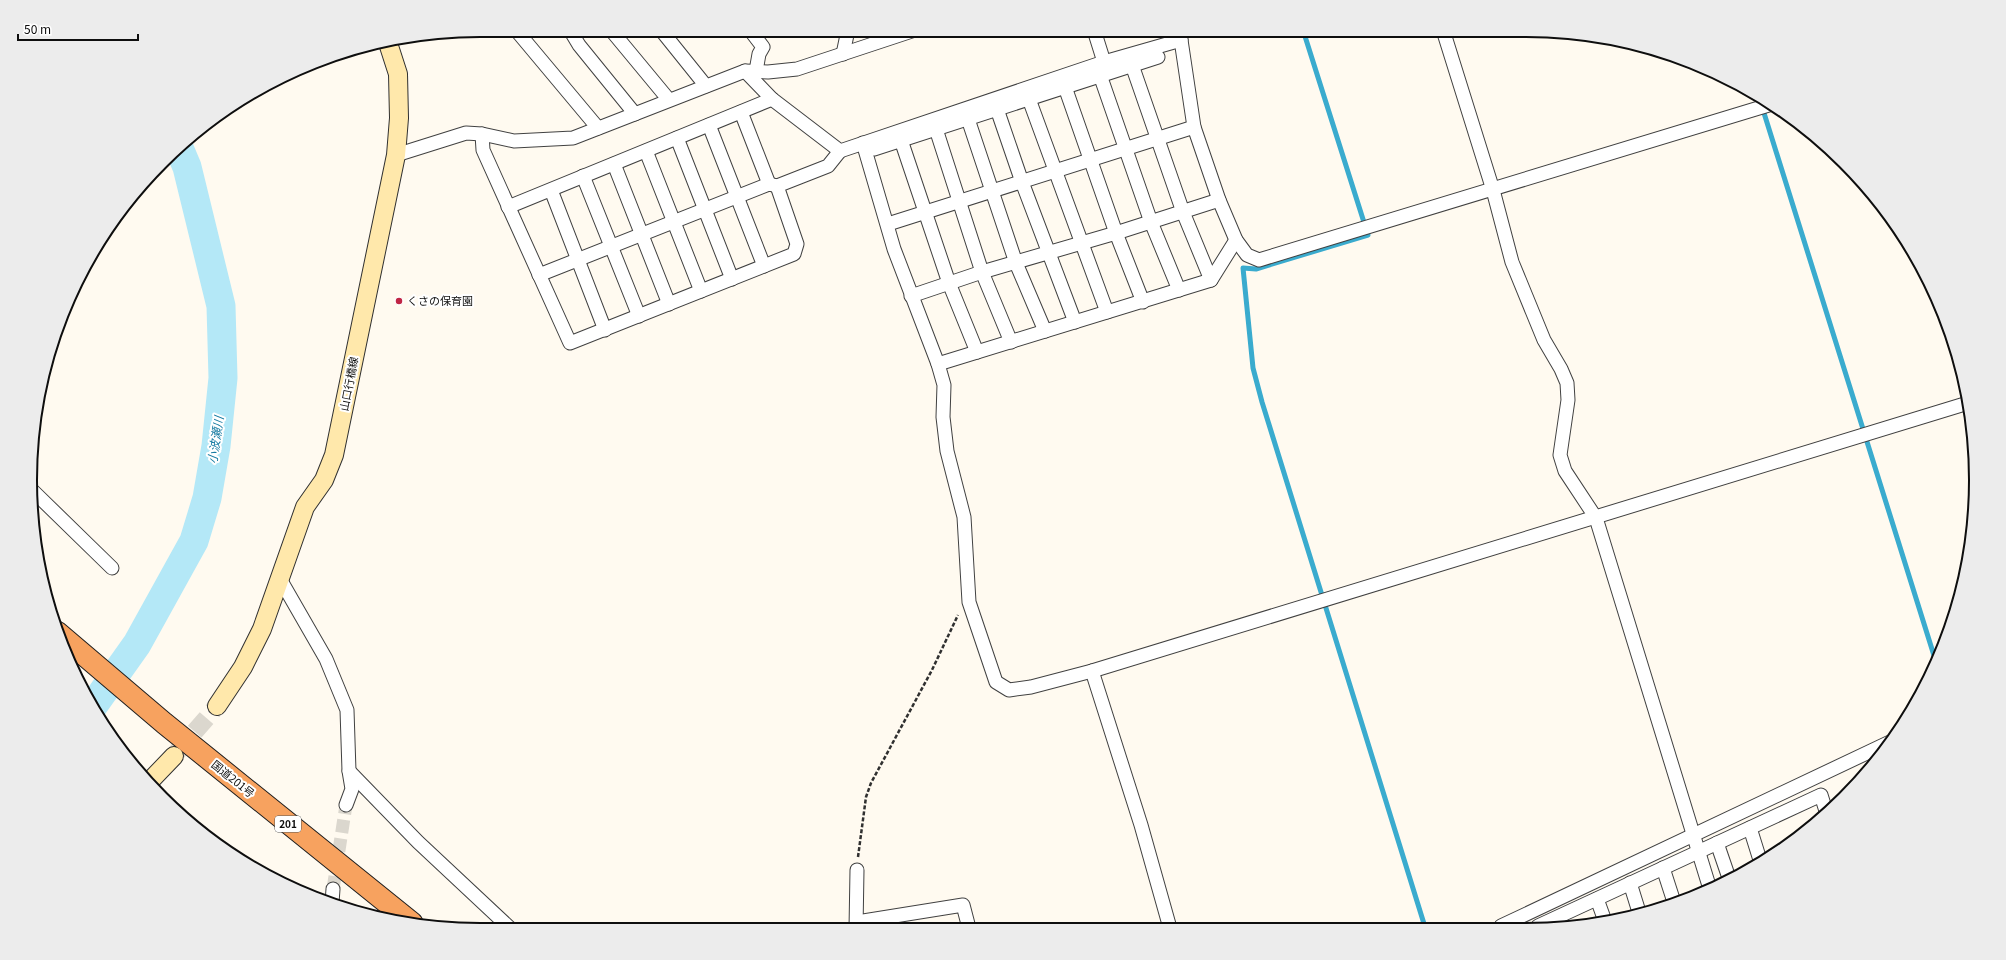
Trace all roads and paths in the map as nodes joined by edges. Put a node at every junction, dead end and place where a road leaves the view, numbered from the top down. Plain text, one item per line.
1 (522, 37) edge
2 (574, 37) edge
3 (617, 37) edge
4 (667, 37) edge
5 (755, 37) edge
6 (847, 37) edge
7 (895, 37) edge
8 (1096, 37) edge
9 (1173, 37) edge
10 (1179, 37) edge
11 (1445, 37) edge
12 (389, 47) edge
13 (843, 54) junction
14 (1158, 56) dead end
15 (1104, 62) junction
16 (1132, 65) junction
17 (750, 71) junction
18 (1100, 76) junction
19 (706, 86) junction
20 (1065, 87) junction
21 (772, 99) junction
22 (1029, 99) junction
23 (669, 100) junction
24 (1764, 107) edge
25 (998, 109) junction
26 (741, 112) junction
27 (635, 114) junction
28 (968, 119) junction
29 (709, 125) junction
30 (1194, 127) junction
31 (598, 128) junction
32 (936, 129) junction
33 (482, 134) junction
34 (677, 138) junction
35 (1156, 139) junction
36 (901, 140) junction
37 (869, 146) junction
38 (1125, 149) junction
39 (646, 151) junction
40 (840, 151) junction
41 (396, 155) junction
42 (1090, 160) junction
43 (614, 164) junction
44 (1055, 171) junction
45 (583, 176) junction
46 (1022, 182) junction
47 (773, 185) junction
48 (551, 190) junction
49 (1493, 190) junction
50 (991, 192) junction
51 (737, 197) junction
52 (1219, 200) junction
53 (959, 201) junction
54 (508, 207) junction
55 (705, 210) junction
56 (924, 212) junction
57 (1183, 212) junction
58 (674, 222) junction
59 (1151, 222) junction
60 (888, 224) junction
61 (1116, 233) junction
62 (642, 235) junction
63 (1236, 240) junction
64 (1080, 243) junction
65 (611, 247) junction
66 (1049, 253) junction
67 (578, 260) junction
68 (1016, 263) junction
69 (764, 266) junction
70 (982, 272) junction
71 (539, 276) junction
72 (732, 279) junction
73 (1211, 280) junction
74 (949, 283) junction
75 (1179, 290) junction
76 (701, 292) junction
77 (911, 296) junction
78 (1143, 302) junction
79 (669, 304) junction
80 (1107, 312) junction
81 (639, 316) junction
82 (1075, 322) junction
83 (605, 330) junction
84 (1045, 331) junction
85 (1011, 342) junction
86 (977, 352) junction
87 (938, 364) junction
88 (1962, 405) edge
89 (38, 495) edge
90 (1596, 518) junction
91 (112, 568) dead end
92 (280, 579) junction
93 (969, 602) junction
94 (68, 642) edge
95 (1092, 671) junction
96 (217, 706) tunnel mouth
97 (1879, 747) edge
98 (174, 756) tunnel mouth
99 (349, 771) junction
100 (153, 779) edge
101 (346, 805) tunnel mouth
102 (1825, 807) edge
103 (1750, 828) junction
104 (1695, 835) junction
105 (1717, 843) junction
106 (1698, 851) junction
107 (1759, 857) edge
108 (1663, 868) junction
109 (857, 870) joint
110 (1727, 875) edge
111 (1630, 883) junction
112 (1708, 883) edge
113 (333, 889) tunnel mouth
114 (332, 897) edge
115 (1673, 897) edge
116 (1597, 899) junction
117 (1638, 909) edge
118 (403, 916) edge
119 (1603, 916) edge
120 (1565, 920) edge
121 (505, 923) edge
122 (856, 923) edge
123 (867, 923) edge
124 (968, 923) edge
125 (1169, 923) edge
126 (1507, 923) edge

1 - 31 street
2 - 27 street
3 - 23 street
4 - 19 street
5 - 17 street
6 - 13 street
7 - 13 street
8 - 15 street
9 - 15 street
10 - 30 street
11 - 49 street
12 - 41 main road, 山口行橋線
13 - 17 street
14 - 16 street
15 - 37 street
16 - 18 street
16 - 35 street
17 - 19 street
17 - 21 street
18 - 20 street
18 - 38 street
19 - 23 street
20 - 22 street
20 - 42 street
21 - 26 street
21 - 40 street
22 - 25 street
22 - 44 street
23 - 27 street
24 - 49 street
25 - 28 street
25 - 46 street
26 - 29 street
26 - 47 street
27 - 31 street
28 - 32 street
28 - 50 street
29 - 34 street
29 - 51 street
30 - 35 street
30 - 52 street
31 - 33 street
32 - 36 street
32 - 53 street
33 - 41 street
33 - 54 street
34 - 39 street
34 - 55 street
35 - 38 street
35 - 57 street
36 - 37 street
36 - 56 street
37 - 40 street
37 - 60 street
38 - 42 street
38 - 59 street
39 - 43 street
39 - 58 street
40 - 47 street
41 - 92 main road, 山口行橋線
42 - 44 street
42 - 61 street
43 - 45 street
43 - 62 street
44 - 46 street
44 - 64 street
45 - 48 street
45 - 65 street
46 - 50 street
46 - 66 street
47 - 51 street
47 - 69 street
48 - 54 street
48 - 67 street
49 - 63 street
49 - 90 street
50 - 53 street
50 - 68 street
51 - 55 street
51 - 69 street
52 - 57 street
52 - 63 street
53 - 56 street
53 - 70 street
54 - 71 street
55 - 58 street
55 - 72 street
56 - 60 street
56 - 74 street
57 - 59 street
57 - 73 street
58 - 62 street
58 - 76 street
59 - 61 street
59 - 75 street
60 - 77 street
61 - 64 street
61 - 78 street
62 - 65 street
62 - 79 street
63 - 73 street
64 - 66 street
64 - 80 street
65 - 67 street
65 - 81 street
66 - 68 street
66 - 82 street
67 - 71 street
67 - 83 street
68 - 70 street
68 - 84 street
69 - 72 street
70 - 74 street
70 - 85 street
71 - 83 street
72 - 76 street
73 - 75 street
74 - 77 street
74 - 86 street
75 - 78 street
76 - 79 street
77 - 87 street
78 - 80 street
79 - 81 street
80 - 82 street
81 - 83 street
82 - 84 street
84 - 85 street
85 - 86 street
86 - 87 street
87 - 93 street
88 - 90 street
89 - 91 street
90 - 95 street
90 - 104 street
92 - 96 main road, 山口行橋線
92 - 99 street
93 - 95 street
93 - 109 path
94 - 118 highway, 国道201号 / 201
95 - 125 street
97 - 104 street
98 - 100 main road
99 - 101 street
99 - 121 street
102 - 103 street
103 - 105 street
103 - 107 street
104 - 106 street
104 - 126 street
105 - 106 street
105 - 110 street
106 - 108 street
106 - 112 street
108 - 111 street
108 - 115 street
109 - 122 street
111 - 116 street
111 - 117 street
113 - 114 street
116 - 119 street
116 - 120 street
123 - 124 street

